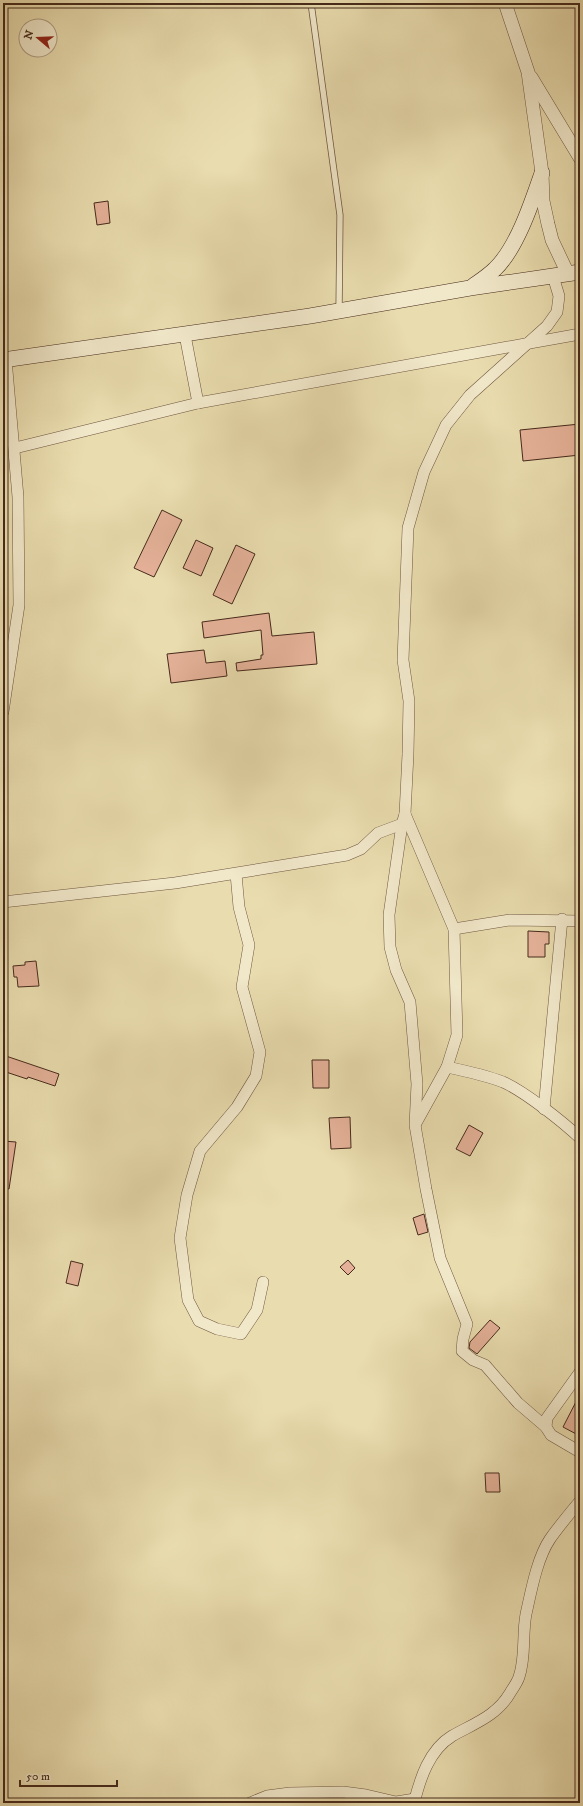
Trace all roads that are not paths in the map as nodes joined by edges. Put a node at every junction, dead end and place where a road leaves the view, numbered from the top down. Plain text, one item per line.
1 (311, 3) edge
2 (505, 3) edge
3 (528, 72) junction
4 (580, 158) edge
5 (542, 173) junction
6 (574, 273) edge
7 (553, 276) junction
8 (470, 288) junction
9 (339, 311) junction
10 (580, 334) edge
11 (185, 335) junction
12 (530, 342) junction
13 (4, 360) edge
14 (198, 403) junction
15 (15, 448) junction
16 (3, 712) edge
17 (404, 819) junction
18 (236, 874) junction
19 (3, 902) edge
20 (562, 920) junction
21 (580, 921) edge
22 (454, 929) junction
23 (447, 1067) junction
24 (544, 1109) junction
25 (415, 1125) junction
26 (580, 1138) edge
27 (263, 1282) dead end
28 (580, 1372) edge
29 (546, 1427) junction
30 (580, 1452) edge
31 (580, 1501) edge
32 (415, 1801) edge
33 (257, 1802) edge

1 - 9 lane
2 - 3 street
3 - 4 street
3 - 5 street
5 - 6 street
5 - 8 main road
6 - 7 main road
7 - 8 main road
7 - 12 street
8 - 9 main road
9 - 11 main road
10 - 12 street
11 - 13 main road
11 - 14 street
12 - 14 street
12 - 17 street
13 - 15 street
14 - 15 street
15 - 16 street
17 - 18 street
17 - 22 street
17 - 25 street
18 - 19 street
18 - 27 street
20 - 21 street
20 - 22 street
20 - 24 street
22 - 23 street
23 - 24 street
23 - 25 street
24 - 26 street
25 - 29 street
28 - 29 street
29 - 30 street
31 - 32 street
32 - 33 street

